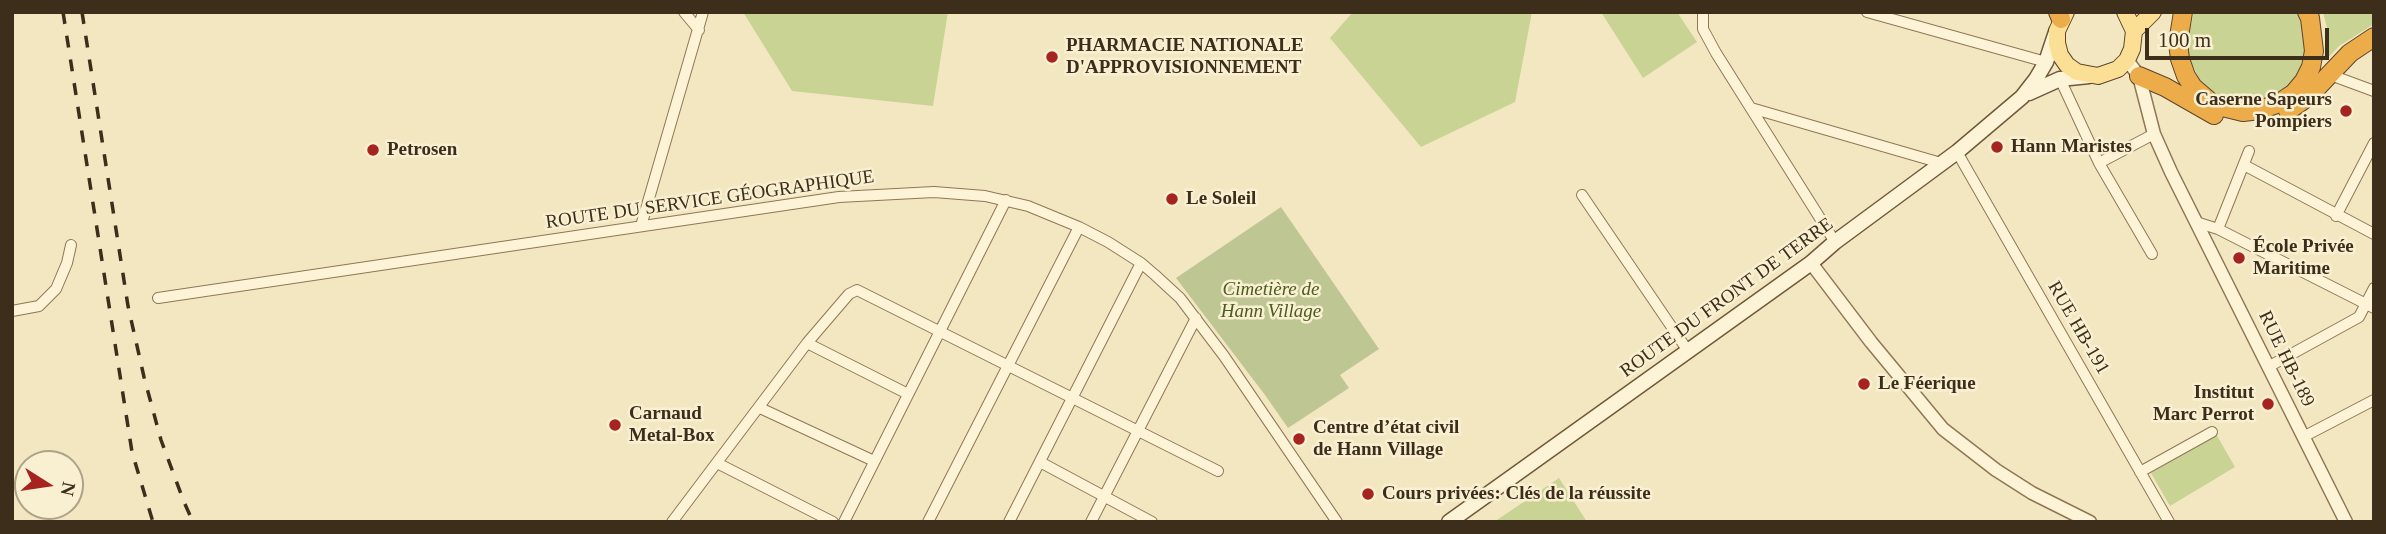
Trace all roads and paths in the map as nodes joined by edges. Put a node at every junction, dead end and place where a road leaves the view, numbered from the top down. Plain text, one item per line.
1 (684, 12) edge
2 (704, 12) edge
3 (1703, 12) edge
4 (1867, 12) edge
5 (2125, 12) edge
6 (2153, 12) edge
7 (2183, 12) edge
8 (2307, 12) edge
9 (2060, 19) edge
10 (699, 30) junction
11 (2134, 31) junction
12 (2374, 37) edge
13 (2127, 61) junction
14 (2046, 62) junction
15 (2328, 74) junction
16 (2089, 76) junction
17 (2139, 76) junction
18 (2060, 79) junction
19 (2374, 91) edge
20 (2022, 97) junction
21 (1751, 108) junction
22 (2154, 134) junction
23 (2374, 143) edge
24 (2249, 151) dead end
25 (1957, 152) junction
26 (1941, 163) junction
27 (2099, 163) junction
28 (2244, 165) junction
29 (1582, 195) dead end
30 (1006, 200) junction
31 (2336, 216) junction
32 (2196, 222) junction
33 (641, 226) junction
34 (1079, 227) junction
35 (2218, 229) junction
36 (2374, 234) edge
37 (1835, 242) junction
38 (71, 245) dead end
39 (2152, 254) dead end
40 (1141, 263) junction
41 (1811, 263) junction
42 (2374, 288) edge
43 (158, 298) dead end
44 (2370, 306) edge
45 (12, 311) edge
46 (1196, 318) junction
47 (940, 331) junction
48 (807, 344) junction
49 (1688, 351) junction
50 (1008, 366) junction
51 (2268, 367) junction
52 (908, 394) junction
53 (1073, 398) junction
54 (2374, 400) edge
55 (760, 408) junction
56 (1138, 431) junction
57 (2212, 432) dead end
58 (2303, 437) junction
59 (874, 461) junction
60 (1040, 462) junction
61 (717, 463) junction
62 (1218, 471) dead end
63 (2140, 472) junction
64 (1104, 496) junction
65 (673, 522) edge
66 (833, 522) edge
67 (844, 522) edge
68 (928, 522) edge
69 (1009, 522) edge
70 (1091, 522) edge
71 (1152, 522) edge
72 (1337, 522) edge
73 (1448, 522) edge
74 (2090, 522) edge
75 (2169, 522) edge
76 (2346, 522) edge

1 - 10 street
2 - 10 street
3 - 21 street
4 - 14 street
5 - 11 main road
6 - 11 main road
7 - 8 highway
9 - 14 main road
9 - 16 main road
10 - 33 street
11 - 13 main road
12 - 15 highway
13 - 16 main road
13 - 17 street, RUE HB-189
14 - 20 main road
15 - 17 highway
15 - 19 street
16 - 18 main road
17 - 22 street, RUE HB-189
18 - 20 main road
18 - 27 street
20 - 25 main road, ROUTE DU FRONT DE TERRE
21 - 26 street
21 - 37 street
22 - 27 street
22 - 32 street, RUE HB-189
23 - 31 street
24 - 28 street
25 - 26 main road, ROUTE DU FRONT DE TERRE
25 - 63 street, RUE HB-191
26 - 37 main road, ROUTE DU FRONT DE TERRE
27 - 39 street
28 - 31 street
28 - 35 street
29 - 49 street
30 - 33 street, ROUTE DU SERVICE GÉOGRAPHIQUE
30 - 34 street, ROUTE DU SERVICE GÉOGRAPHIQUE
30 - 47 street
31 - 36 street
32 - 35 street
32 - 51 street, RUE HB-189
33 - 43 street, ROUTE DU SERVICE GÉOGRAPHIQUE
34 - 40 street, ROUTE DU SERVICE GÉOGRAPHIQUE
34 - 50 street
35 - 44 street
37 - 41 main road, ROUTE DU FRONT DE TERRE
38 - 45 street
40 - 46 street, ROUTE DU SERVICE GÉOGRAPHIQUE
40 - 53 street
41 - 49 main road, ROUTE DU FRONT DE TERRE
41 - 74 street
42 - 44 street
44 - 51 street
46 - 56 street
46 - 72 street, ROUTE DU SERVICE GÉOGRAPHIQUE
47 - 48 street
47 - 50 street
47 - 52 street
48 - 52 street
48 - 55 street
49 - 73 main road, ROUTE DU FRONT DE TERRE
50 - 53 street
50 - 68 street
51 - 58 street, RUE HB-189
52 - 59 street
53 - 56 street
53 - 60 street
54 - 58 street
55 - 59 street
55 - 61 street
56 - 62 street
56 - 64 street
57 - 63 street
58 - 76 street, RUE HB-189
59 - 67 street
60 - 64 street
60 - 69 street
61 - 65 street
61 - 66 street
63 - 75 street, RUE HB-191
64 - 70 street
64 - 71 street

